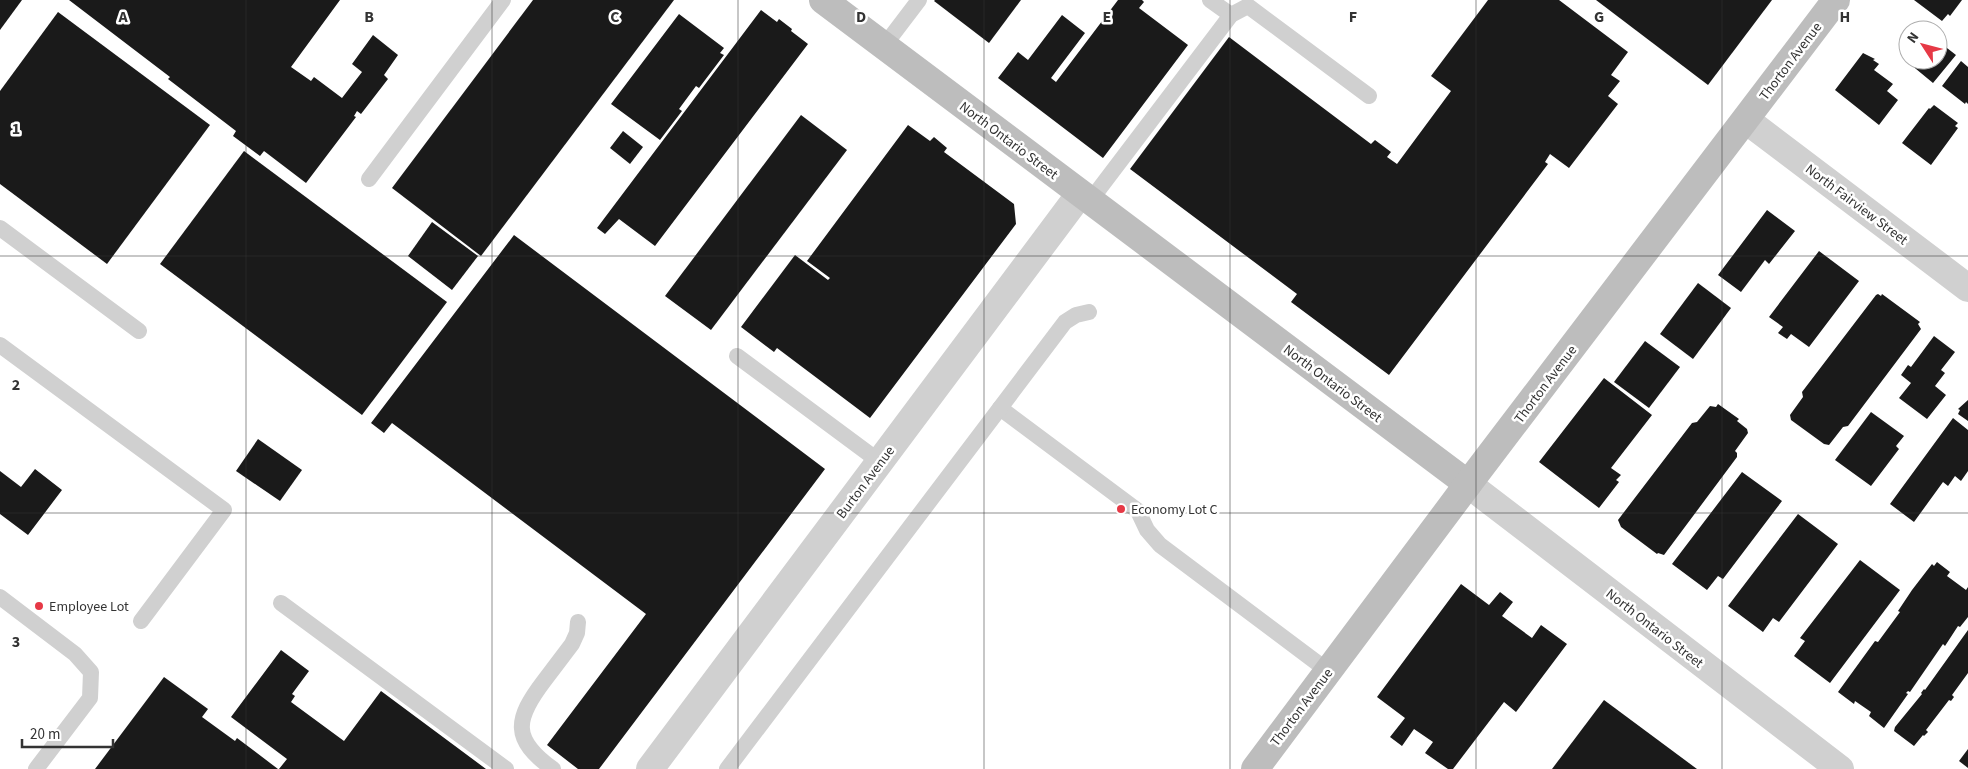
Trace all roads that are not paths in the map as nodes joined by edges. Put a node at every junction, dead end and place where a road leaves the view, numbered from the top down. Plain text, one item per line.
1 (503, 0) edge
2 (823, 0) edge
3 (919, 0) edge
4 (1210, 0) edge
5 (1836, 0) edge
6 (1231, 15) junction
7 (884, 46) junction
8 (1368, 96) dead end
9 (1746, 120) junction
10 (369, 179) dead end
11 (1085, 198) junction
12 (0, 228) edge
13 (1968, 288) edge
14 (1089, 312) dead end
15 (139, 331) dead end
16 (0, 345) edge
17 (737, 356) dead end
18 (1000, 408) junction
19 (880, 462) junction
20 (1468, 484) junction
21 (0, 597) edge
22 (281, 603) dead end
23 (141, 621) dead end
24 (578, 622) dead end
25 (1328, 671) junction
26 (36, 769) edge
27 (506, 769) edge
28 (553, 769) edge
29 (650, 769) edge
30 (727, 769) edge
31 (1255, 769) edge
32 (1840, 769) edge

1 - 10 lane
2 - 7 street, North Ontario Street
3 - 7 lane
4 - 6 lane
5 - 9 street, Thorton Avenue
6 - 8 lane
6 - 11 lane
7 - 11 street, North Ontario Street
9 - 13 street, North Fairview Street
9 - 20 street, Thorton Avenue
11 - 19 street, Burton Avenue
11 - 20 street, North Ontario Street
12 - 15 lane
14 - 18 lane
16 - 23 lane
17 - 19 lane
18 - 25 lane
18 - 30 lane
19 - 29 street, Burton Avenue
20 - 25 street, Thorton Avenue
20 - 32 street, North Ontario Street
21 - 26 lane
22 - 27 lane
24 - 28 lane
25 - 31 street, Thorton Avenue

